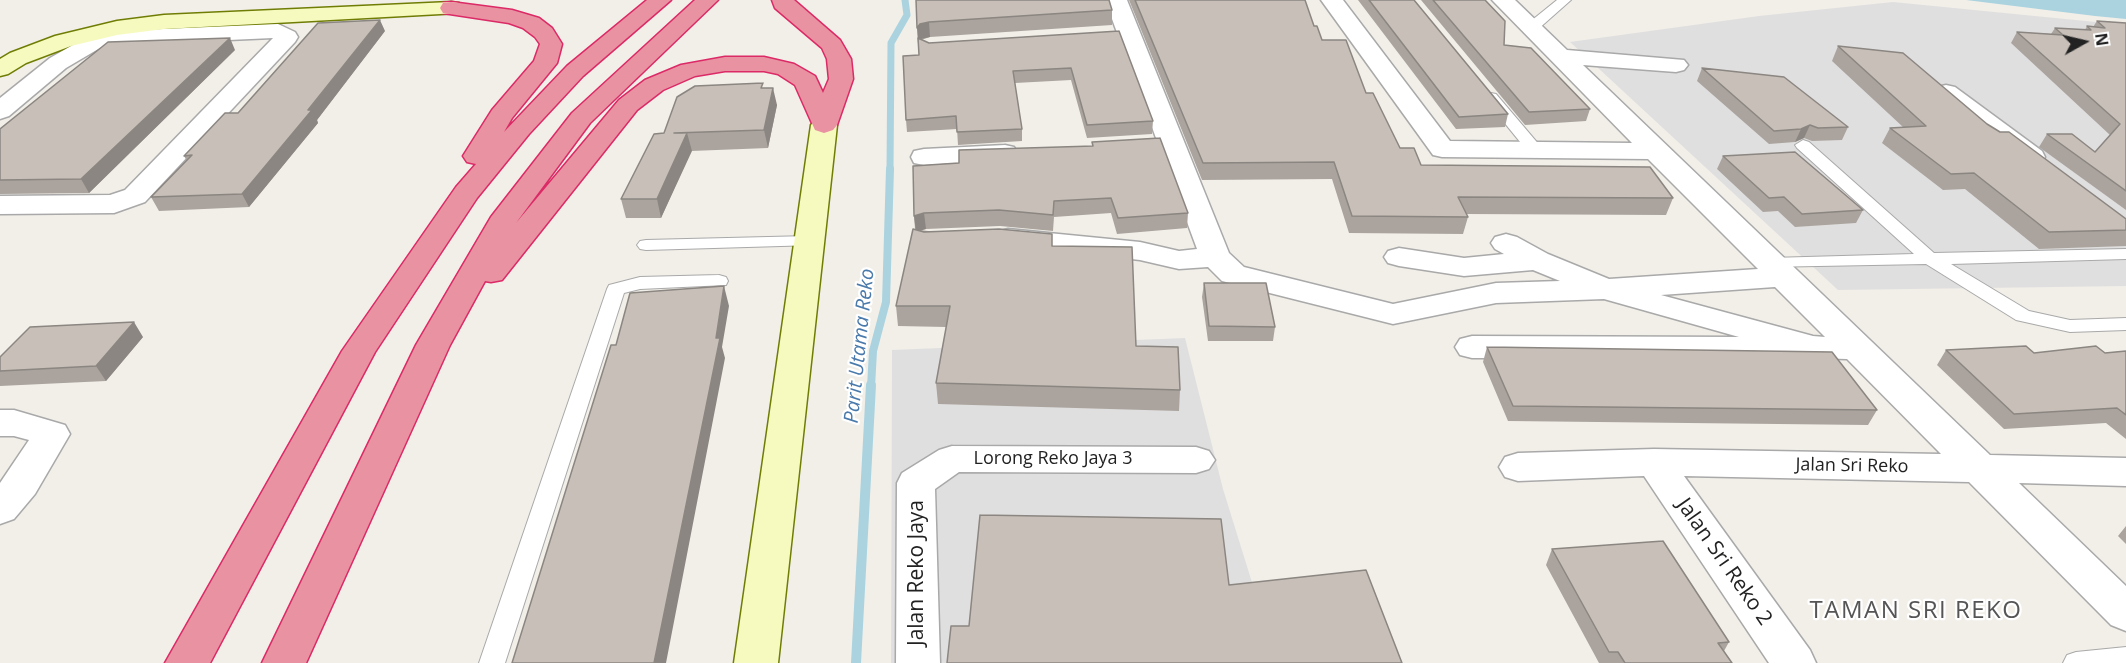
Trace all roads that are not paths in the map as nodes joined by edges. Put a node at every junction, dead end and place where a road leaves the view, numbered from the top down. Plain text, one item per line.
1 (529, 0) edge
2 (660, 0) edge
3 (708, 0) edge
4 (783, 0) edge
5 (1116, 0) edge
6 (1332, 0) edge
7 (1503, 0) edge
8 (1565, 0) edge
9 (451, 8) junction
10 (1531, 28) junction
11 (1560, 56) junction
12 (1676, 64) dead end
13 (0, 69) edge
14 (1927, 78) edge
15 (1484, 88) edge
16 (0, 111) edge
17 (824, 125) junction
18 (1803, 145) edge
19 (1535, 150) junction
20 (1030, 151) edge
21 (1656, 151) junction
22 (924, 157) dead end
23 (2050, 171) edge
24 (466, 193) junction
25 (0, 205) edge
26 (979, 238) edge
27 (809, 241) junction
28 (1506, 243) dead end
29 (646, 244) dead end
30 (2126, 254) edge
31 (1215, 257) junction
32 (1399, 258) dead end
33 (1930, 259) junction
34 (1537, 260) junction
35 (1777, 270) junction
36 (719, 281) dead end
37 (1605, 289) junction
38 (2126, 324) edge
39 (433, 345) junction
40 (1472, 347) dead end
41 (1812, 348) junction
42 (1858, 349) junction
43 (0, 423) edge
44 (1196, 460) dead end
45 (1654, 462) junction
46 (1518, 467) dead end
47 (1979, 469) junction
48 (2126, 472) edge
49 (916, 483) joint
50 (0, 509) edge
51 (2126, 613) edge
52 (2126, 658) edge
53 (187, 663) edge
54 (284, 663) edge
55 (492, 663) edge
56 (756, 663) edge
57 (918, 663) edge
58 (1794, 663) edge
59 (2076, 663) edge

1 - 9 highway
2 - 24 highway
3 - 39 highway
4 - 17 highway
5 - 31 street
6 - 19 street
7 - 10 street
8 - 10 lane
9 - 13 street
9 - 24 highway
10 - 11 street
11 - 12 street
11 - 21 street
14 - 23 street
15 - 19 lane
16 - 25 street
17 - 27 street
17 - 39 highway
18 - 33 lane
19 - 21 street
20 - 22 street
21 - 35 street
24 - 53 highway
26 - 31 street
27 - 29 lane
27 - 56 street
28 - 34 street
30 - 33 lane
31 - 37 street
32 - 34 street
33 - 35 lane
33 - 38 lane
34 - 37 street
35 - 37 street
35 - 42 street
36 - 55 lane
37 - 41 street
39 - 54 highway
40 - 41 street
41 - 42 street
42 - 47 street
43 - 50 street
44 - 49 street, Lorong Reko Jaya 3
45 - 46 street, Jalan Sri Reko
45 - 47 street, Jalan Sri Reko
45 - 58 street, Jalan Sri Reko 2
47 - 48 street, Jalan Sri Reko
47 - 51 street
49 - 57 street, Jalan Reko Jaya
52 - 59 lane

